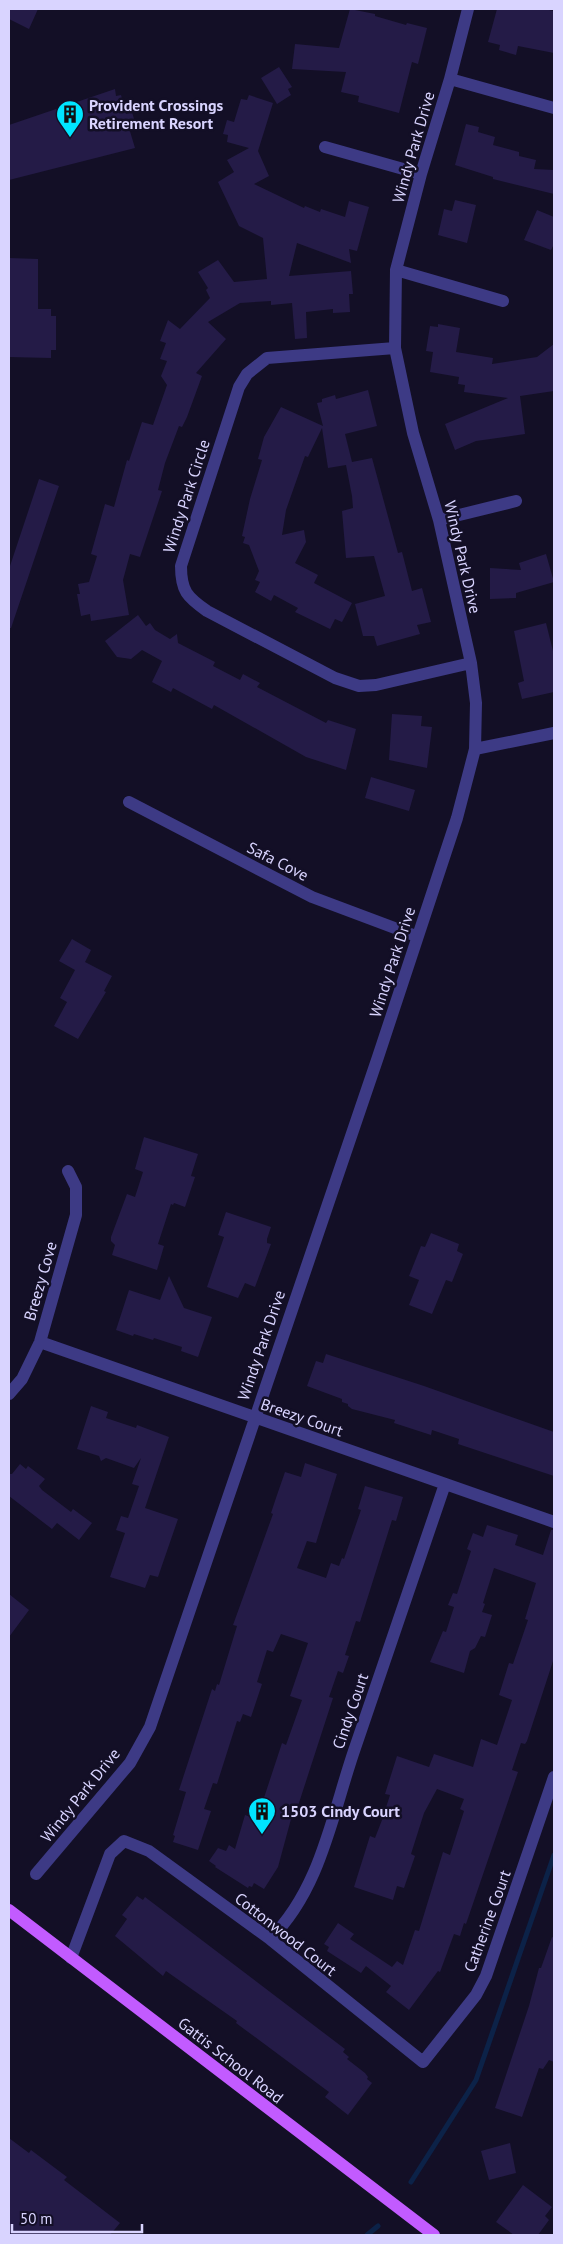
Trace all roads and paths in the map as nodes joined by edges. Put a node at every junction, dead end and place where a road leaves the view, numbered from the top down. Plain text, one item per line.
1 (468, 9) edge
2 (450, 79) junction
3 (554, 108) edge
4 (325, 147) dead end
5 (421, 174) junction
6 (396, 270) junction
7 (503, 301) dead end
8 (395, 348) junction
9 (516, 501) dead end
10 (439, 520) junction
11 (471, 663) junction
12 (554, 733) edge
13 (475, 749) junction
14 (129, 802) dead end
15 (416, 936) junction
16 (68, 1171) dead end
17 (40, 1342) junction
18 (9, 1394) edge
19 (254, 1418) junction
20 (445, 1484) junction
21 (554, 1522) edge
22 (554, 1777) edge
23 (36, 1874) dead end
24 (9, 1910) edge
25 (270, 1940) junction
26 (72, 1958) junction
27 (423, 2062) joint
28 (434, 2235) edge

1 - 2 street, Windy Park Drive
2 - 3 street
2 - 5 street, Windy Park Drive
4 - 5 street
5 - 6 street, Windy Park Drive
6 - 7 street
6 - 8 street, Windy Park Drive
8 - 10 street, Windy Park Drive
8 - 11 street, Windy Park Circle
9 - 10 street
10 - 11 street, Windy Park Drive
11 - 13 street, Windy Park Drive
12 - 13 street
13 - 15 street, Windy Park Drive
14 - 15 street, Safa Cove
15 - 19 street, Windy Park Drive
16 - 17 street, Breezy Cove
17 - 18 street, Breezy Cove
17 - 19 street, Breezy Court
19 - 20 street, Breezy Court
19 - 23 street, Windy Park Drive
20 - 21 street, Breezy Court
20 - 25 street, Cindy Court
22 - 27 street, Catherine Court
24 - 26 main road, Gattis School Road
25 - 26 street, Cottonwood Court
25 - 27 street, Cottonwood Court
26 - 28 main road, Gattis School Road

